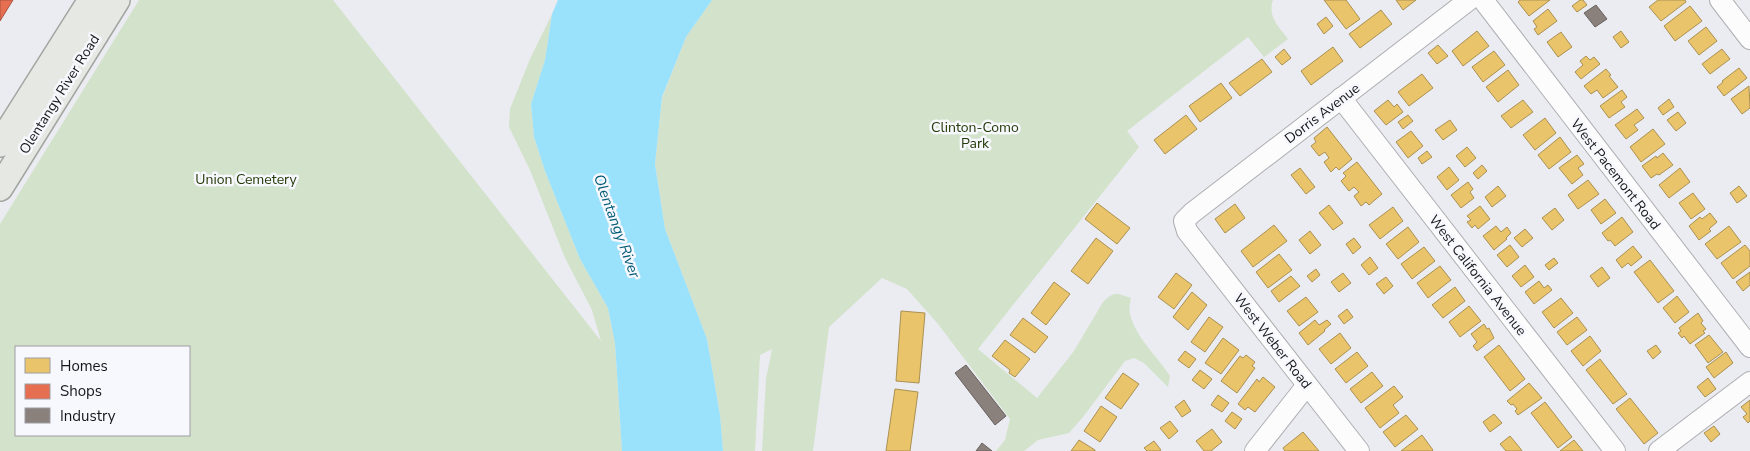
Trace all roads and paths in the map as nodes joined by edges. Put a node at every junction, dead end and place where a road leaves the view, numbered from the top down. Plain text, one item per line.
1 (91, 0) edge
2 (118, 0) edge
3 (1469, 0) edge
4 (1483, 0) edge
5 (1720, 0) edge
6 (1750, 40) edge
7 (1342, 98) junction
8 (0, 144) edge
9 (0, 188) edge
10 (1187, 231) joint
11 (1750, 347) edge
12 (1750, 382) edge
13 (1307, 385) junction
14 (1255, 451) edge
15 (1359, 451) edge
16 (1615, 451) edge
17 (1659, 451) edge

1 - 8 main road, Olentangy River Road
2 - 9 main road, Olentangy River Road
3 - 7 street, Dorris Avenue
4 - 11 street, West Pacemont Road
5 - 6 street
7 - 10 street, Dorris Avenue
7 - 16 street, West California Avenue
10 - 13 street, West Weber Road
12 - 17 street
13 - 14 street
13 - 15 street, West Weber Road

